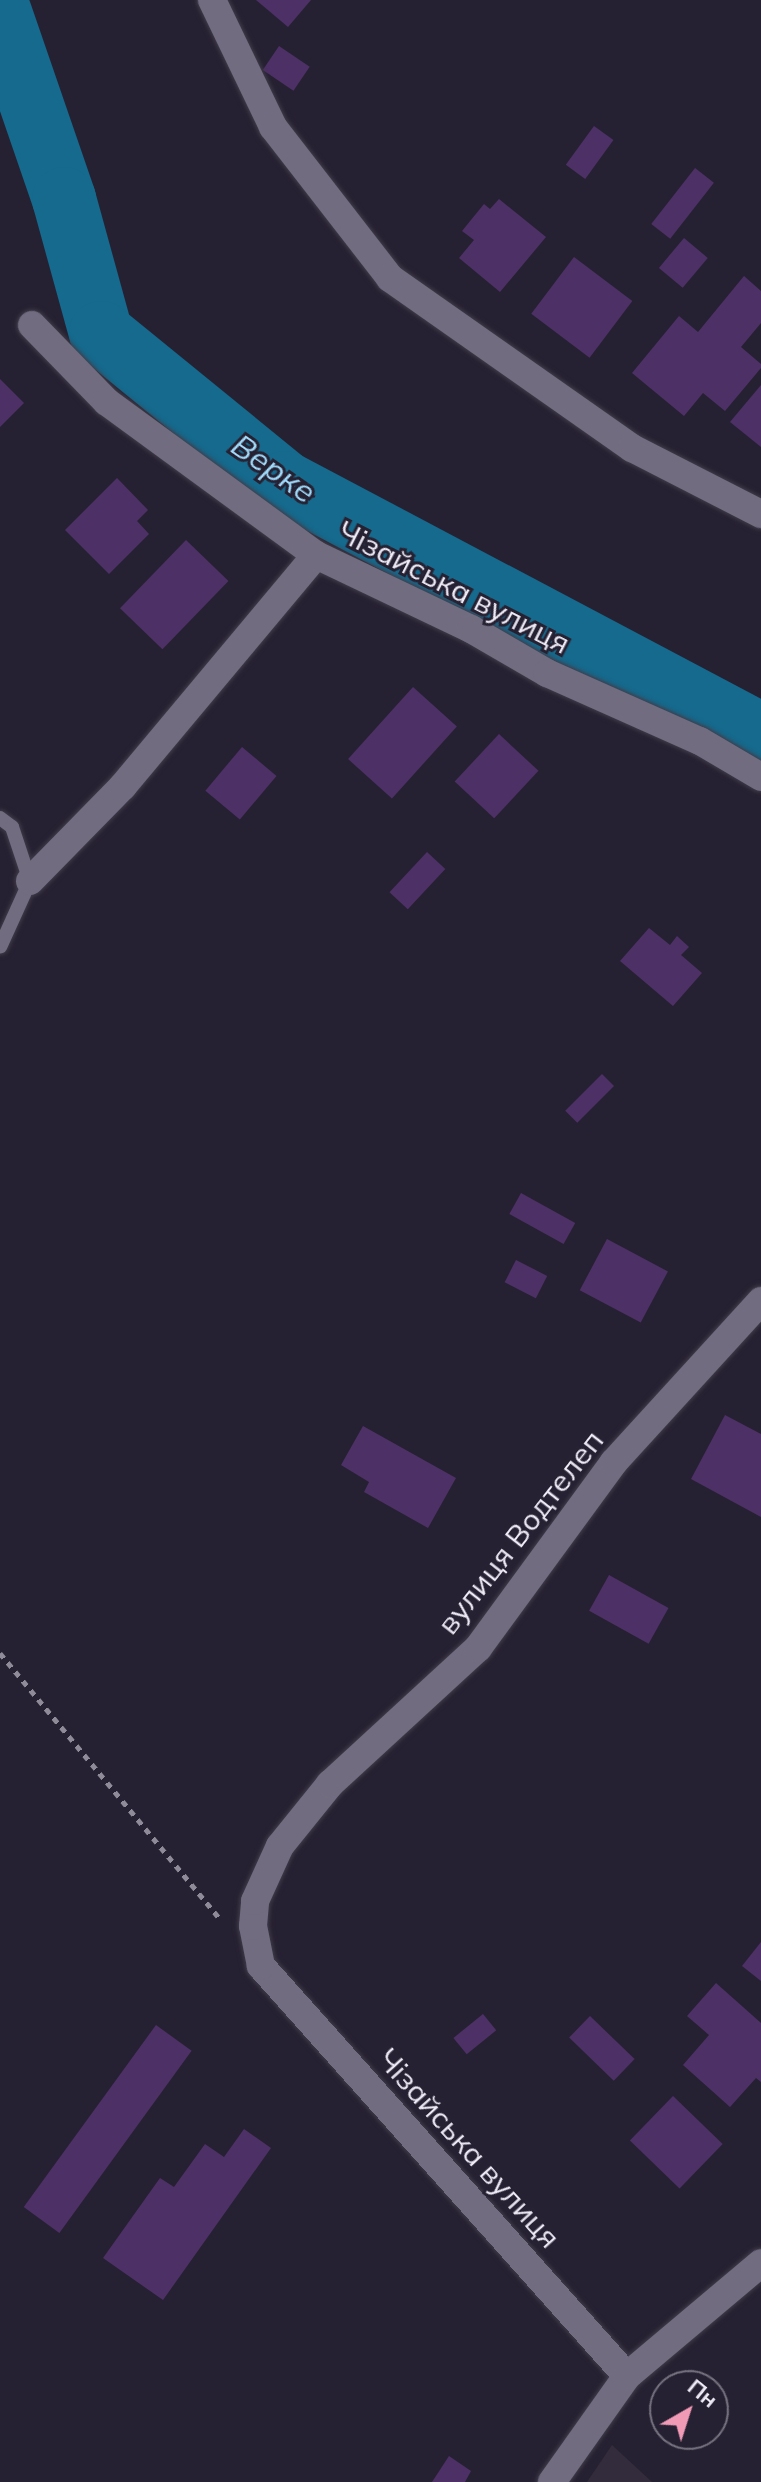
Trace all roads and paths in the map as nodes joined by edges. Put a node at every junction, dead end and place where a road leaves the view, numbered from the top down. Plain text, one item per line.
1 (212, 0) edge
2 (32, 325) dead end
3 (761, 514) edge
4 (316, 555) junction
5 (761, 777) edge
6 (0, 818) edge
7 (30, 881) junction
8 (0, 947) edge
9 (761, 1301) edge
10 (0, 1653) edge
11 (261, 1966) junction
12 (761, 2263) edge
13 (627, 2376) junction
14 (552, 2482) edge

1 - 3 street
2 - 4 street, Чізайська вулиця
4 - 5 street, Чізайська вулиця
4 - 7 street
6 - 7 lane
7 - 8 lane
9 - 11 street, вулиця Водтелеп
10 - 11 path
11 - 13 street, Чізайська вулиця
12 - 13 street
13 - 14 street

